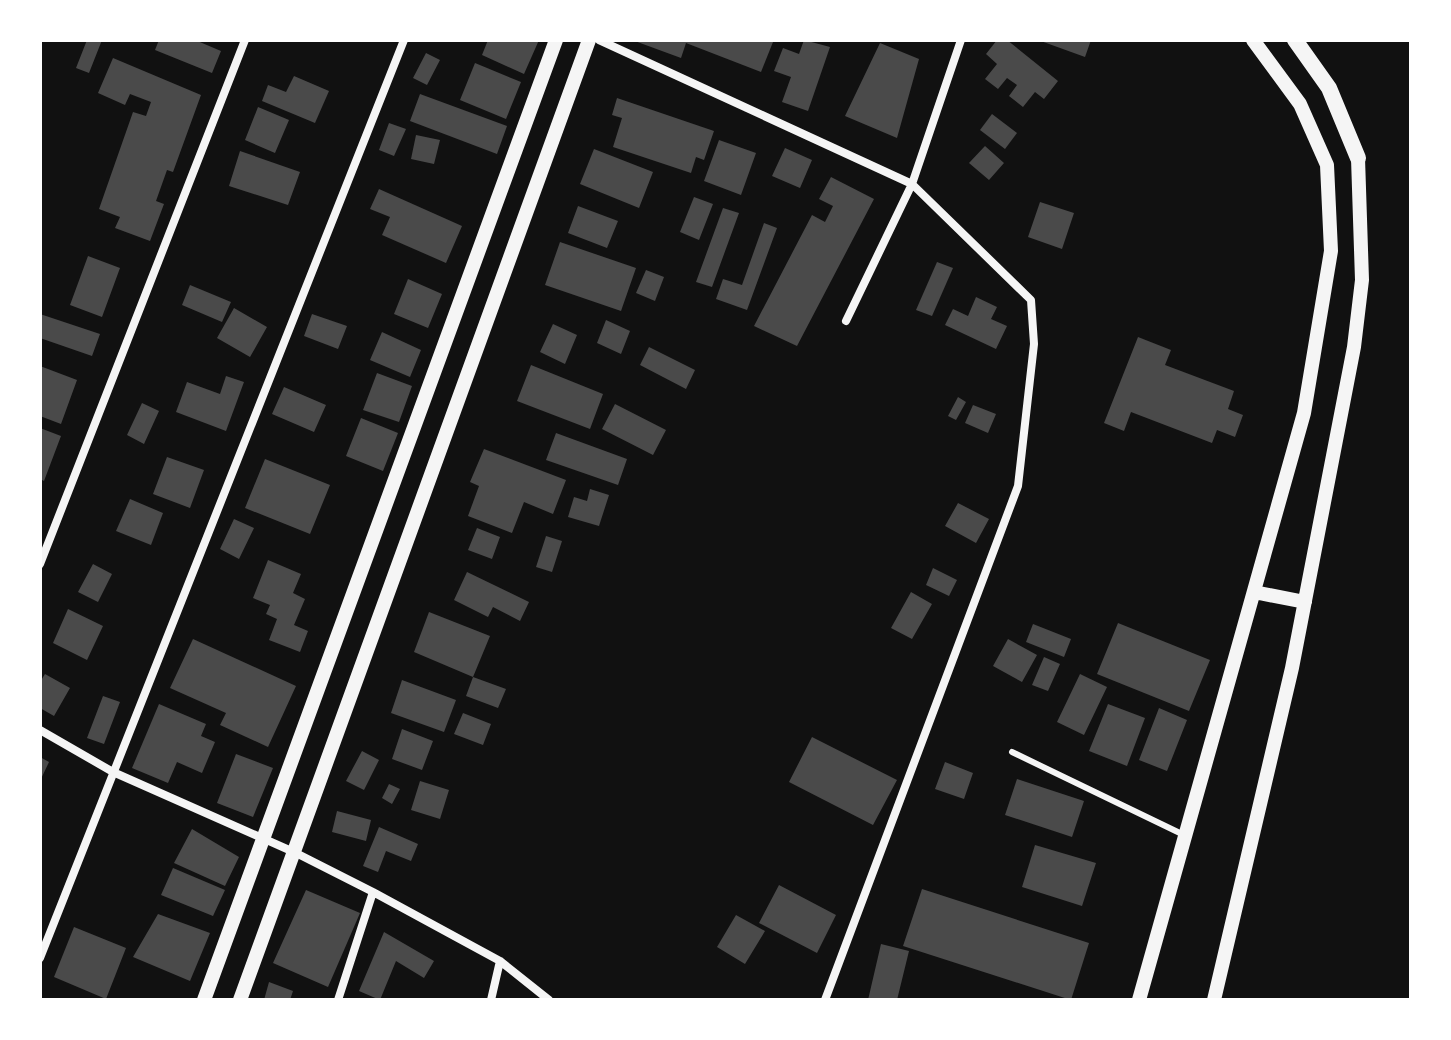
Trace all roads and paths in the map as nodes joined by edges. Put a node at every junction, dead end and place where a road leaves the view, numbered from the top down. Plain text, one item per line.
1 (245, 40) edge
2 (404, 40) edge
3 (556, 40) edge
4 (589, 40) edge
5 (599, 40) edge
6 (961, 40) edge
7 (1253, 40) edge
8 (1295, 40) edge
9 (1358, 158) joint
10 (912, 184) junction
11 (846, 321) dead end
12 (40, 564) edge
13 (1254, 592) junction
14 (1305, 602) junction
15 (40, 730) edge
16 (1012, 752) dead end
17 (113, 772) junction
18 (1187, 836) junction
19 (262, 840) junction
20 (296, 853) junction
21 (373, 892) junction
22 (40, 958) edge
23 (500, 961) junction
24 (828, 998) edge
25 (204, 1000) edge
26 (240, 1000) edge
27 (338, 1000) edge
28 (491, 1000) edge
29 (549, 1000) edge
30 (1139, 1000) edge
31 (1214, 1000) edge

1 - 12 street
2 - 17 street
3 - 19 street
4 - 20 street
5 - 10 street
6 - 10 street
7 - 13 street
8 - 9 main road
9 - 14 street
10 - 11 street
10 - 24 street
13 - 14 street
13 - 18 street
14 - 31 street
15 - 17 street
16 - 18 lane
17 - 19 street
17 - 22 street
18 - 30 street
19 - 20 street
19 - 25 street
20 - 21 street
20 - 26 street
21 - 23 street
21 - 27 street
23 - 28 street
23 - 29 street

